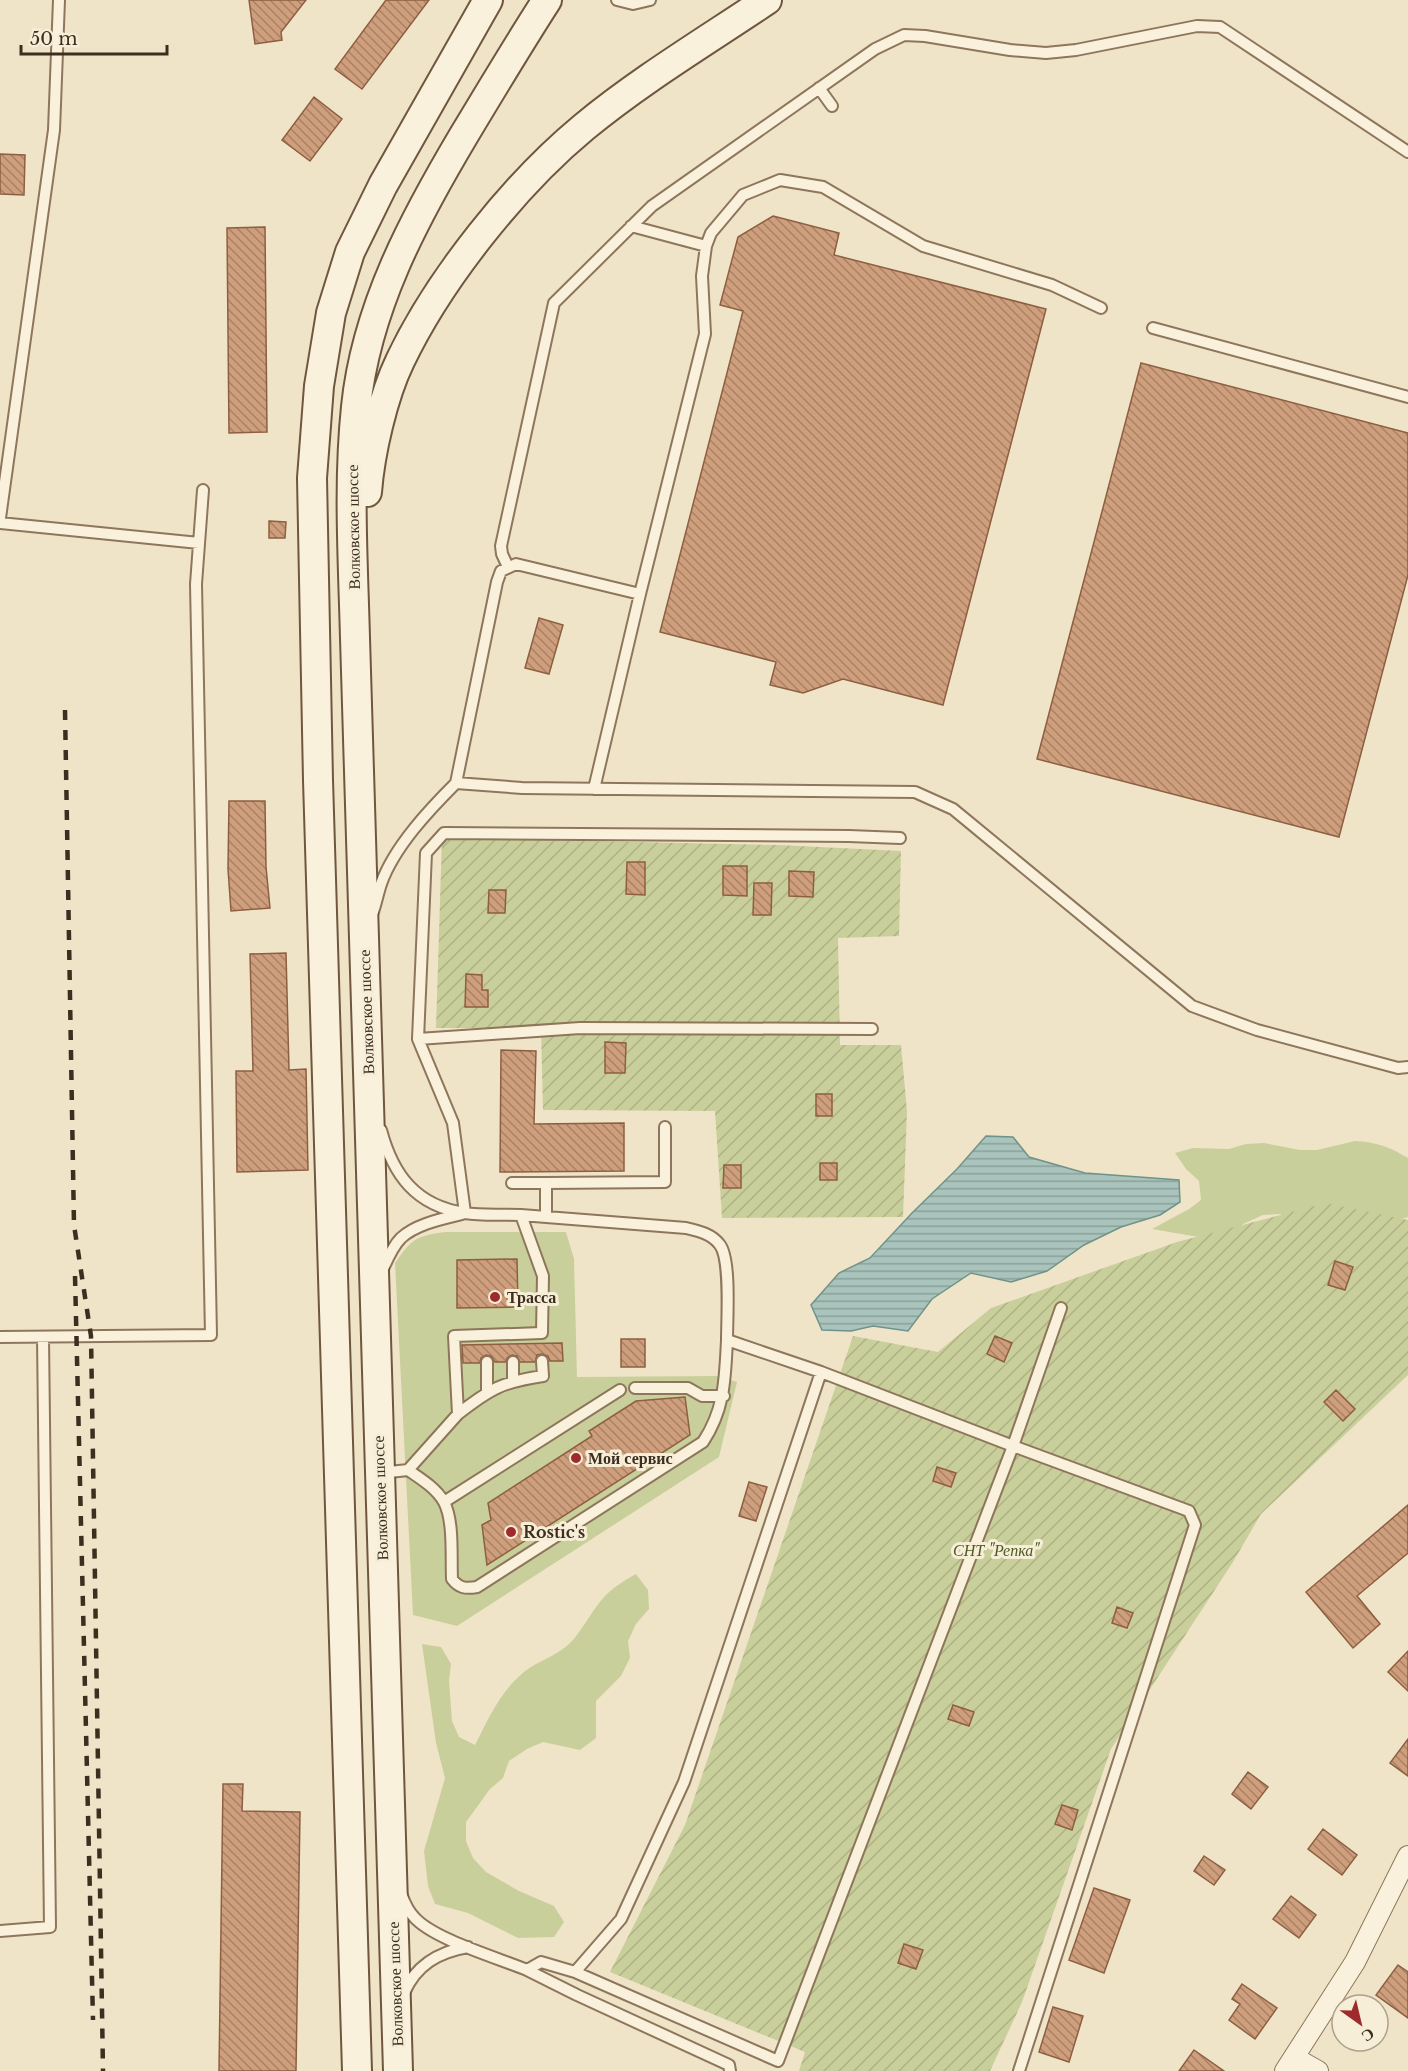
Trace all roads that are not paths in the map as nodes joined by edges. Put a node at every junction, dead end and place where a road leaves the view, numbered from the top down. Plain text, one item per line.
1 (59, 0) edge
2 (488, 0) edge
3 (547, 0) edge
4 (617, 0) edge
5 (650, 0) edge
6 (767, 0) edge
7 (819, 88) junction
8 (832, 106) dead end
9 (1408, 152) edge
10 (631, 226) junction
11 (706, 246) junction
12 (1101, 308) dead end
13 (1153, 328) dead end
14 (1408, 397) edge
15 (203, 490) dead end
16 (0, 518) edge
17 (0, 523) edge
18 (199, 543) junction
19 (508, 567) junction
20 (640, 594) junction
21 (355, 638) junction
22 (456, 783) junction
23 (594, 789) junction
24 (900, 838) dead end
25 (364, 947) junction
26 (872, 1029) dead end
27 (418, 1039) junction
28 (1408, 1068) edge
29 (368, 1082) junction
30 (665, 1127) dead end
31 (512, 1183) dead end
32 (546, 1183) junction
33 (465, 1213) junction
34 (521, 1215) junction
35 (546, 1217) junction
36 (375, 1302) junction
37 (1061, 1308) dead end
38 (0, 1337) edge
39 (43, 1337) junction
40 (728, 1340) junction
41 (542, 1361) dead end
42 (487, 1362) dead end
43 (513, 1362) dead end
44 (821, 1371) junction
45 (513, 1381) junction
46 (635, 1388) dead end
47 (620, 1390) dead end
48 (487, 1392) junction
49 (724, 1396) junction
50 (458, 1414) junction
51 (1013, 1446) junction
52 (408, 1470) junction
53 (380, 1473) junction
54 (444, 1502) junction
55 (1408, 1856) edge
56 (392, 1866) junction
57 (0, 1930) edge
58 (468, 1947) junction
59 (527, 1970) junction
60 (575, 1972) junction
61 (396, 2013) junction
62 (1290, 2064) edge
63 (357, 2071) edge
64 (398, 2071) edge
65 (730, 2071) edge
66 (1019, 2071) edge
67 (1318, 2071) edge

1 - 16 lane
2 - 63 main road
3 - 21 main road, Волковское шоссе
4 - 5 lane
6 - 21 main road
7 - 8 lane
7 - 9 lane
7 - 10 lane
10 - 11 lane
10 - 19 lane
11 - 12 lane
11 - 20 lane
13 - 14 lane
15 - 18 lane
17 - 18 lane
18 - 39 lane
19 - 20 lane
19 - 22 lane
20 - 23 lane
21 - 25 main road, Волковское шоссе
22 - 23 lane
22 - 25 lane
23 - 28 lane
24 - 27 lane
25 - 29 main road, Волковское шоссе
26 - 27 lane
27 - 33 lane
29 - 33 lane
29 - 36 main road, Волковское шоссе
30 - 32 lane
31 - 32 lane
32 - 35 lane
33 - 34 lane
33 - 36 lane
34 - 35 lane
34 - 50 lane
35 - 40 lane
36 - 53 main road, Волковское шоссе
37 - 51 lane
38 - 39 lane
39 - 57 lane
40 - 44 lane
40 - 49 lane
41 - 45 lane
42 - 48 lane
43 - 45 lane
44 - 51 lane
44 - 60 lane
45 - 48 lane
46 - 49 lane
47 - 54 lane
48 - 50 lane
49 - 54 lane
50 - 52 lane
51 - 60 lane
51 - 66 lane
52 - 53 lane
52 - 54 lane
53 - 56 main road, Волковское шоссе
55 - 62 street
56 - 58 lane
56 - 61 main road, Волковское шоссе
58 - 59 lane
58 - 61 lane
59 - 60 lane
59 - 65 lane
61 - 64 main road, Волковское шоссе
62 - 67 street

